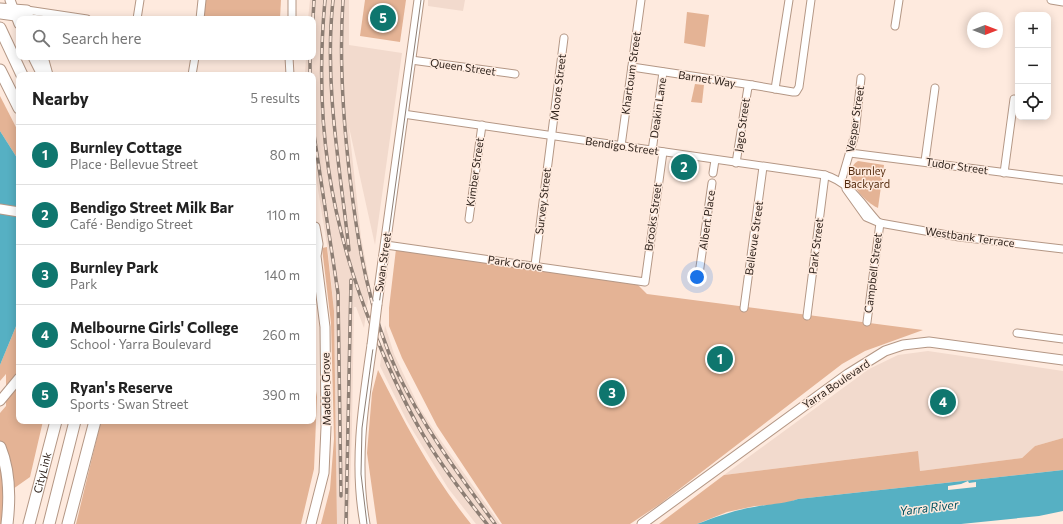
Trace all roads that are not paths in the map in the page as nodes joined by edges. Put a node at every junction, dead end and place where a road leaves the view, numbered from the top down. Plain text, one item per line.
1 (22, 0) edge
2 (140, 0) edge
3 (202, 0) edge
4 (292, 0) edge
5 (419, 0) edge
6 (642, 0) edge
7 (789, 0) edge
8 (809, 0) edge
9 (899, 0) edge
10 (1051, 0) edge
11 (1063, 2) edge
12 (8, 12) edge
13 (29, 16) edge
14 (137, 16) edge
15 (200, 16) edge
16 (292, 16) edge
17 (895, 26) dead end
18 (0, 28) edge
19 (564, 38) dead end
20 (34, 60) edge
21 (44, 60) edge
22 (194, 60) edge
23 (289, 60) edge
24 (411, 60) junction
25 (632, 67) junction
26 (0, 70) edge
27 (21, 72) edge
28 (40, 72) edge
29 (47, 72) edge
30 (192, 72) edge
31 (290, 72) edge
32 (663, 72) junction
33 (515, 74) dead end
34 (862, 78) dead end
35 (752, 85) junction
36 (935, 88) dead end
37 (775, 89) junction
38 (1014, 99) dead end
39 (16, 102) edge
40 (403, 114) junction
41 (482, 125) junction
42 (551, 136) junction
43 (622, 146) junction
44 (652, 151) junction
45 (663, 152) junction
46 (850, 152) junction
47 (715, 160) junction
48 (925, 161) junction
49 (736, 163) junction
50 (763, 167) junction
51 (1004, 172) junction
52 (713, 173) dead end
53 (825, 175) junction
54 (1063, 180) edge
55 (841, 182) junction
56 (712, 183) dead end
57 (0, 209) edge
58 (16, 212) edge
59 (468, 219) dead end
60 (879, 222) junction
61 (316, 236) edge
62 (386, 245) junction
63 (1063, 249) edge
64 (316, 251) edge
65 (316, 261) edge
66 (535, 266) junction
67 (698, 281) dead end
68 (645, 282) joint
69 (744, 308) dead end
70 (807, 316) dead end
71 (867, 322) dead end
72 (1017, 333) dead end
73 (1063, 340) edge
74 (1063, 360) edge
75 (16, 382) edge
76 (0, 401) edge
77 (55, 424) edge
78 (74, 424) edge
79 (94, 424) edge
80 (1, 450) edge
81 (312, 523) edge
82 (7, 524) edge
83 (29, 524) edge
84 (49, 524) edge
85 (68, 524) edge
86 (366, 524) edge
87 (642, 524) edge

1 - 13 main road
2 - 14 street
3 - 15 street
4 - 16 street
5 - 24 main road, Swan Street
6 - 25 street, Khartoum Street
7 - 37 street
8 - 37 street, Jago Street
9 - 17 street
10 - 11 street
12 - 13 main road
18 - 27 highway
19 - 42 street, Moore Street
20 - 28 main road
21 - 29 main road
22 - 30 street
23 - 31 street
24 - 33 street, Queen Street
24 - 40 main road, Swan Street
25 - 32 street, Deakin Lane
25 - 43 street, Khartoum Street
26 - 39 highway
32 - 35 street, Barnet Way
32 - 44 street, Deakin Lane
34 - 46 street, Vesper Street
35 - 37 street, Jago Street
35 - 49 street, Jago Street
36 - 48 street
38 - 51 street
40 - 41 street, Bendigo Street
40 - 62 main road, Swan Street
41 - 42 street, Bendigo Street
41 - 59 street, Kimber Street
42 - 43 street, Bendigo Street
42 - 66 street, Survey Street
43 - 44 street, Bendigo Street
44 - 45 street, Bendigo Street
45 - 47 street, Bendigo Street
45 - 68 street, Brooks Street
46 - 48 street, Tudor Street
46 - 55 street, Vesper Street
47 - 49 street, Bendigo Street
47 - 52 street
48 - 51 street, Tudor Street
49 - 50 street, Bendigo Street
50 - 53 street, Bendigo Street
50 - 69 street, Bellevue Street
51 - 54 street, Tudor Street
53 - 55 street, Bendigo Street
53 - 70 street, Park Street
55 - 60 street
56 - 67 street, Albert Place
57 - 58 main road
60 - 63 street, Westbank Terrace
60 - 71 street, Campbell Street
61 - 64 main road, Madden Grove
62 - 66 street, Park Grove
62 - 86 main road, Swan Street, bridge
65 - 81 main road, Madden Grove
66 - 68 street, Park Grove
72 - 73 street
74 - 87 main road, Yarra Boulevard
75 - 76 main road
77 - 83 highway, CityLink
78 - 84 highway, CityLink
79 - 85 highway
80 - 82 highway

